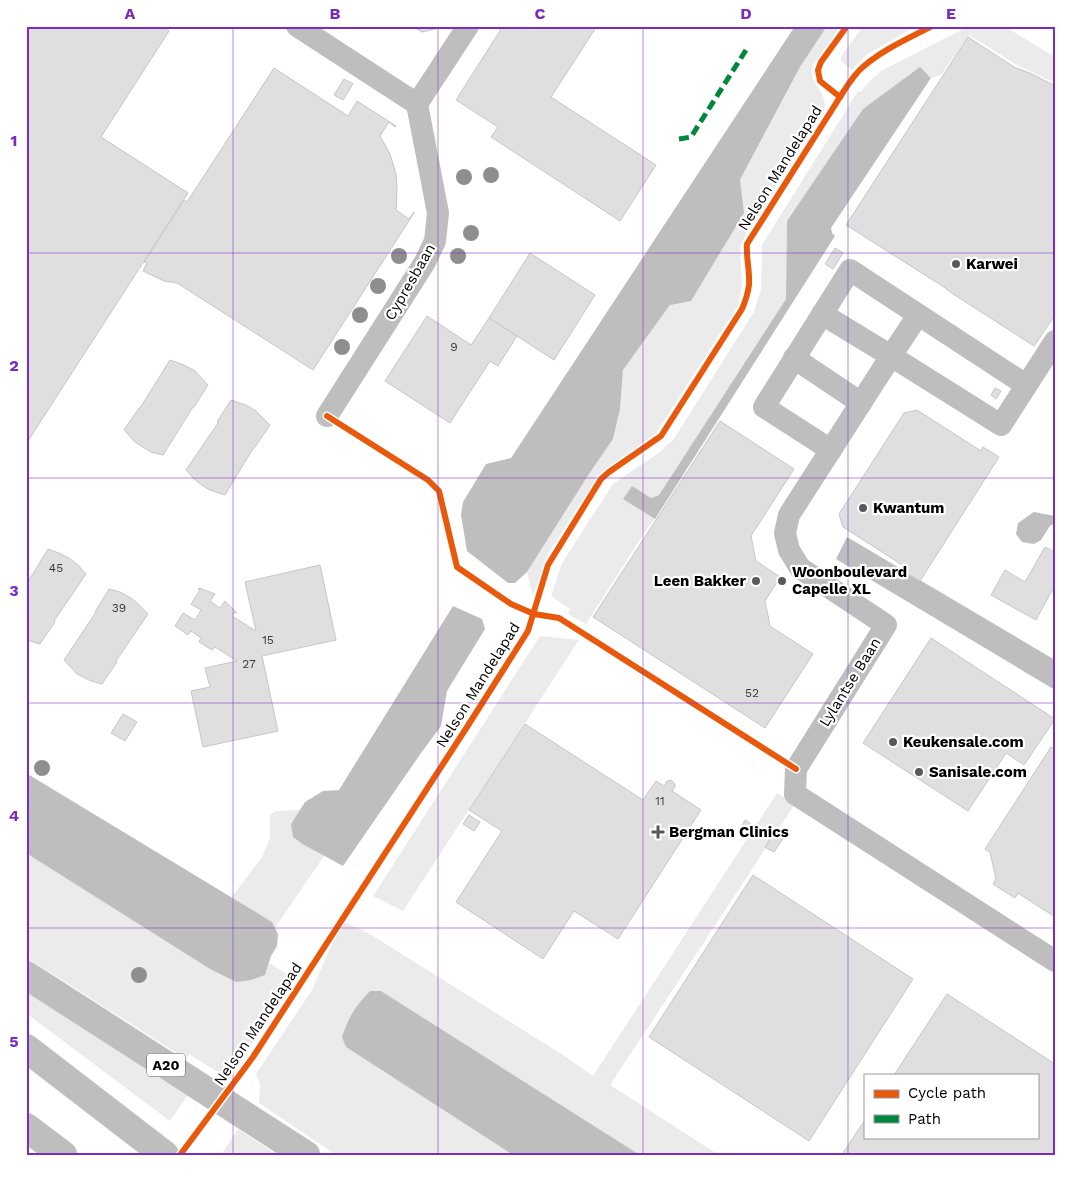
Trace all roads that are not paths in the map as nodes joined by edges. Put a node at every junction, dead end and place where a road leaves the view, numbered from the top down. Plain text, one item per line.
1 (297, 26) edge
2 (468, 26) edge
3 (417, 104) junction
4 (822, 314) junction
5 (918, 315) junction
6 (1055, 341) edge
7 (891, 356) junction
8 (794, 358) junction
9 (1026, 385) junction
10 (860, 403) junction
11 (327, 416) dead end
12 (831, 450) junction
13 (1055, 961) edge
14 (26, 976) edge
15 (26, 1048) edge
16 (26, 1127) edge
17 (63, 1155) edge
18 (165, 1155) edge
19 (306, 1155) edge

1 - 3 street
2 - 3 street
3 - 11 street, Cypresbaan
4 - 5 street
4 - 7 street
4 - 8 street
5 - 7 street, Lylantse Baan
5 - 9 street
6 - 9 street
7 - 9 street
7 - 10 street, Lylantse Baan
8 - 10 street
8 - 12 street
10 - 12 street, Lylantse Baan
12 - 13 street, Lylantse Baan
14 - 19 highway, A20
15 - 18 highway
16 - 17 highway

